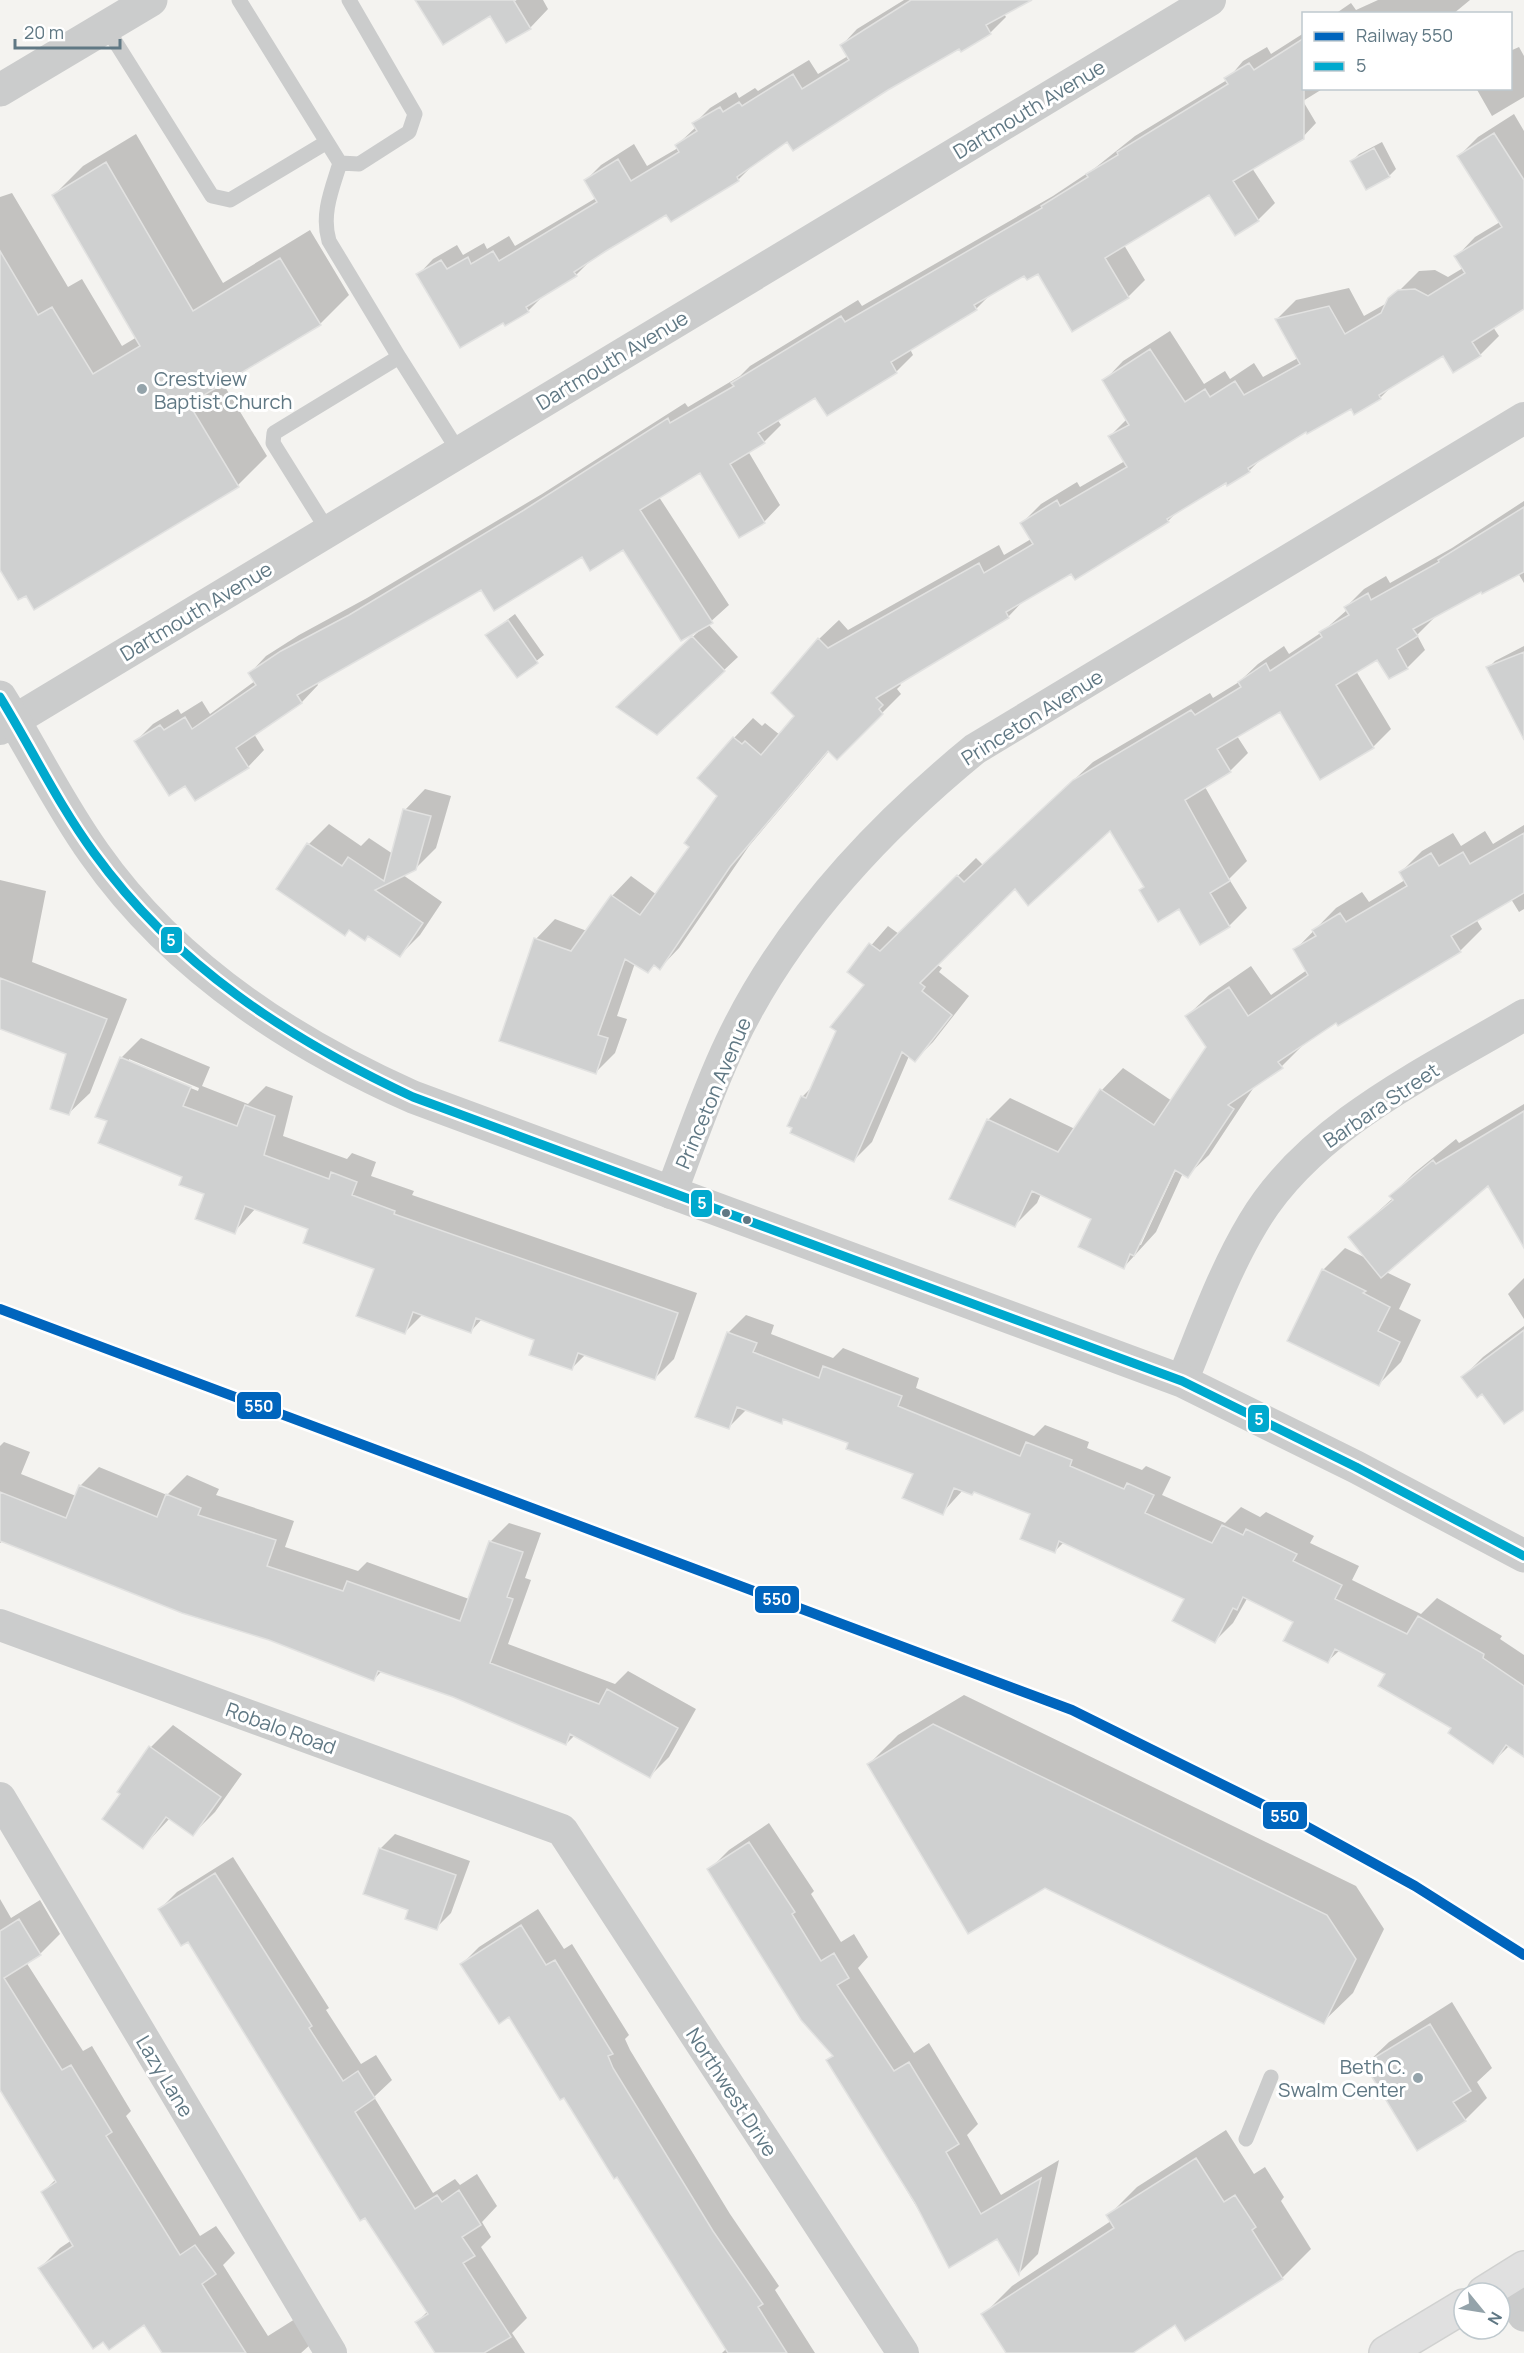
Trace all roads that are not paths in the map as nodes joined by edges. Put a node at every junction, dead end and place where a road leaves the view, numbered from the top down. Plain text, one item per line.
1 (151, 0) edge
2 (239, 0) edge
3 (349, 0) edge
4 (1210, 0) edge
5 (106, 27) junction
6 (0, 90) edge
7 (327, 142) junction
8 (340, 164) junction
9 (399, 357) junction
10 (1524, 418) edge
11 (459, 452) junction
12 (328, 531) junction
13 (5, 715) edge
14 (1524, 1015) edge
15 (671, 1193) junction
16 (1182, 1382) junction
17 (1524, 1556) edge
18 (0, 1625) edge
19 (0, 1798) edge
20 (562, 1830) joint
21 (1271, 2077) dead end
22 (1246, 2139) dead end
23 (1512, 2296) edge
24 (1452, 2313) edge
25 (1524, 2315) edge
26 (331, 2353) edge
27 (903, 2353) edge
28 (1386, 2353) edge

1 - 5 street
2 - 7 lane
3 - 8 lane
4 - 11 street, Dartmouth Avenue
5 - 6 street
5 - 7 lane
7 - 8 lane
8 - 9 lane
9 - 11 lane
9 - 12 lane
10 - 15 street, Princeton Avenue
11 - 12 street, Dartmouth Avenue
12 - 13 street, Dartmouth Avenue
13 - 15 street
14 - 16 street, Barbara Street
15 - 16 street
16 - 17 street
18 - 20 street, Robalo Road
19 - 26 street, Lazy Lane
20 - 27 street, Northwest Drive
21 - 22 lane
23 - 25 street
24 - 28 main road

